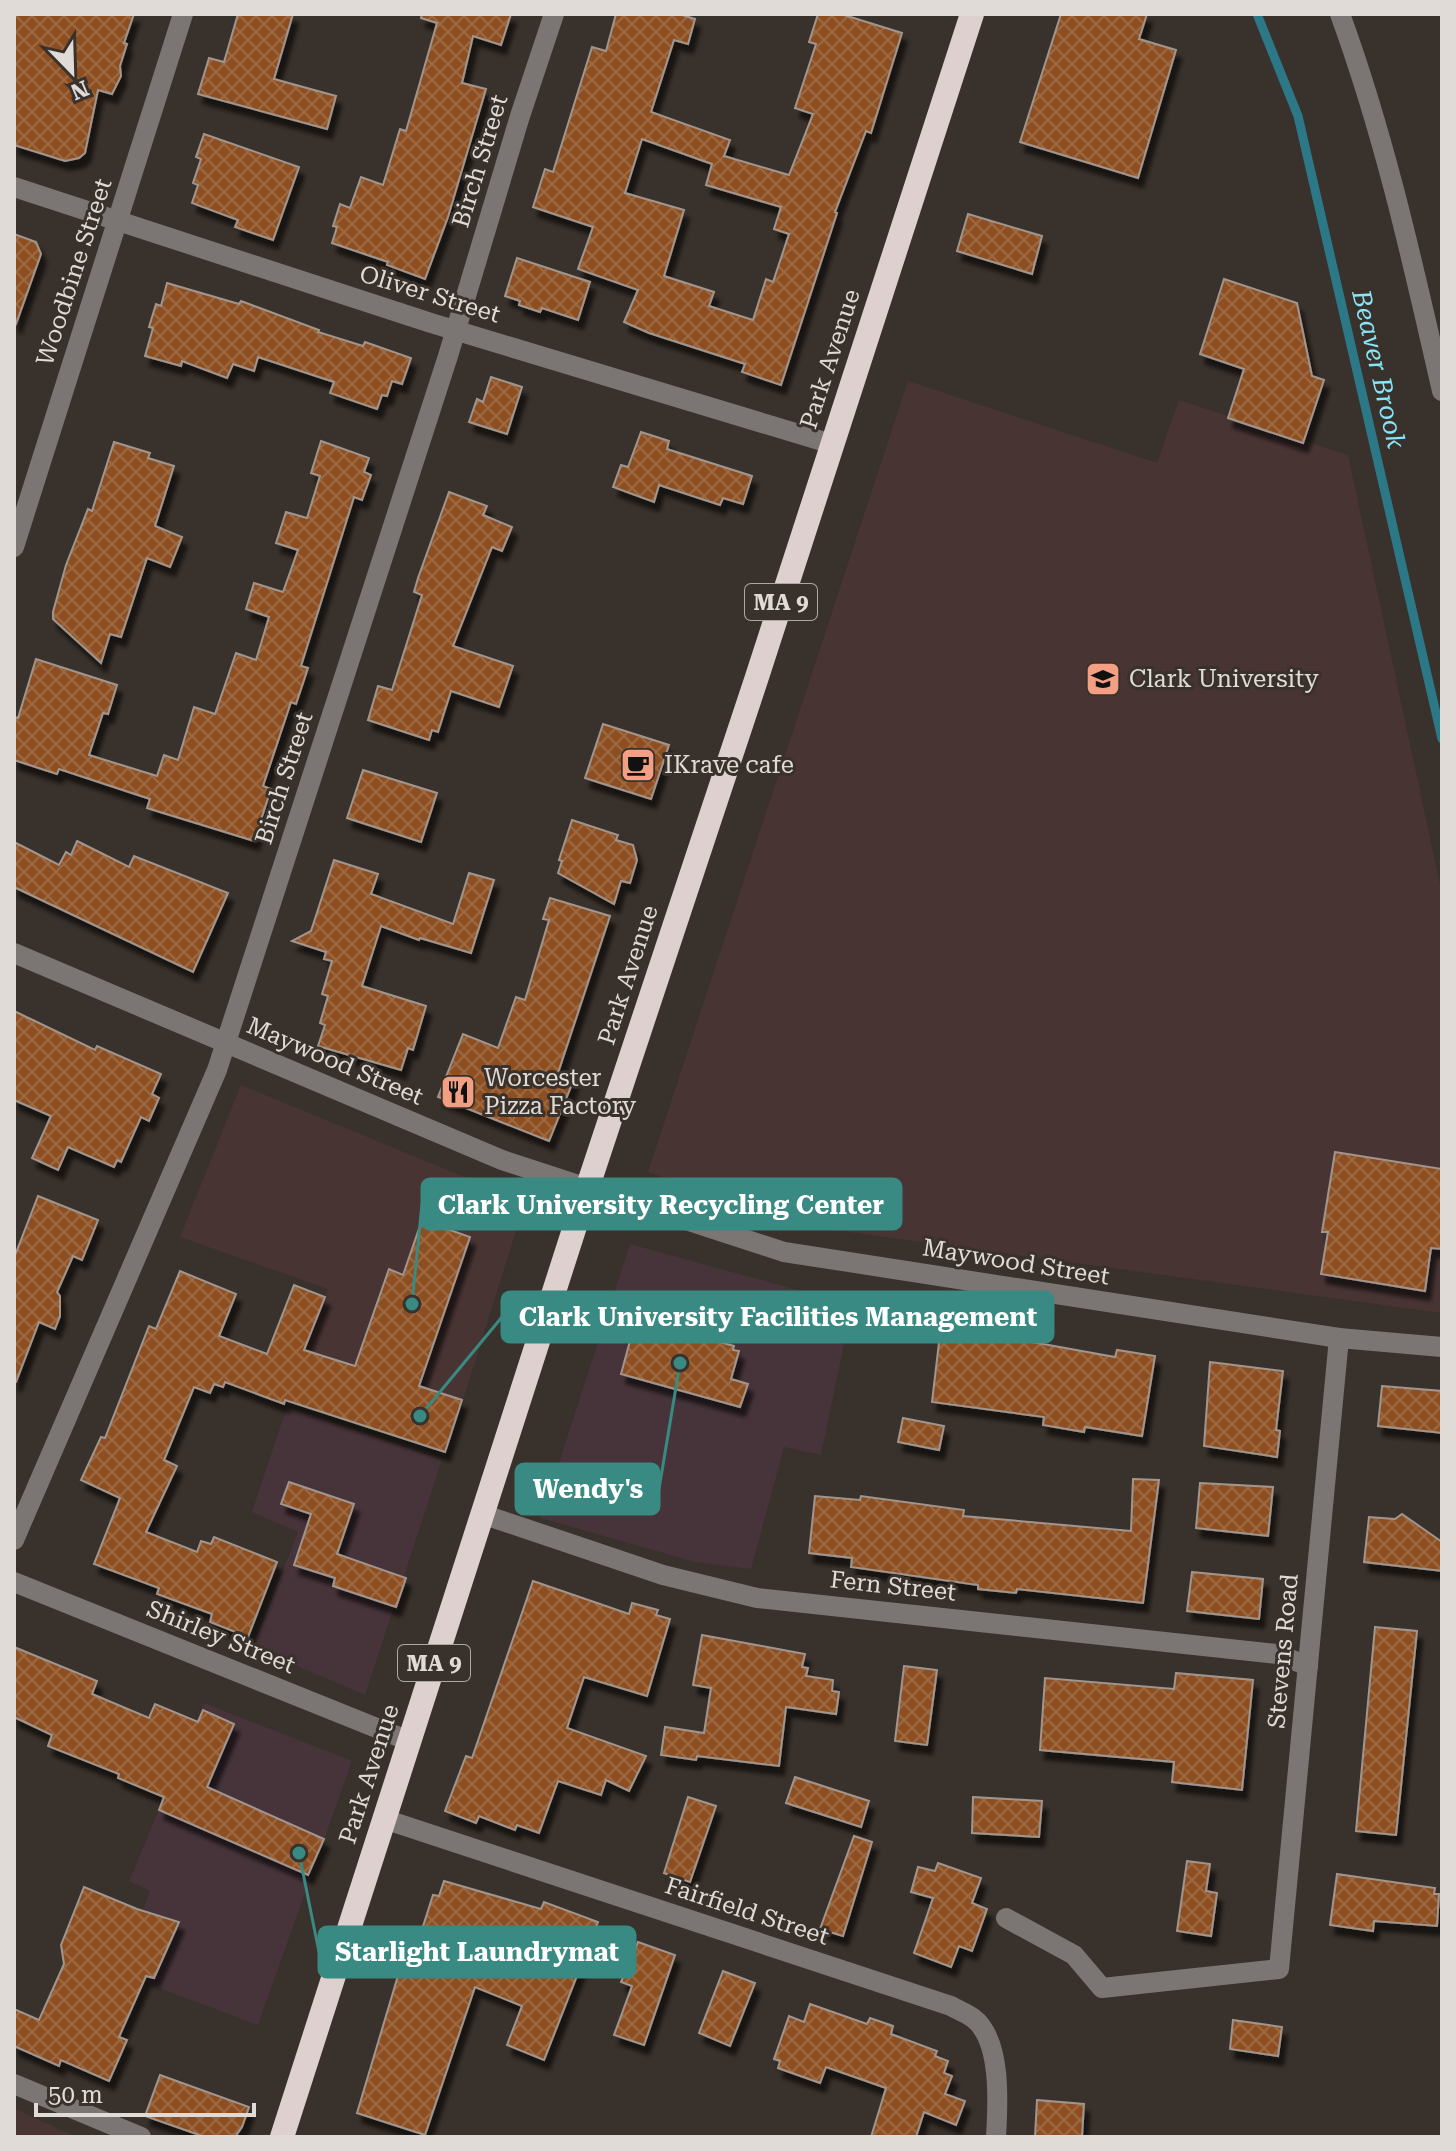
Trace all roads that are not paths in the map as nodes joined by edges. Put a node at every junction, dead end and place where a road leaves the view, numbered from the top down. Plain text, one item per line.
1 (183, 14) edge
2 (554, 14) edge
3 (972, 14) edge
4 (1340, 14) edge
5 (14, 187) edge
6 (117, 221) junction
7 (456, 331) junction
8 (1442, 391) edge
9 (832, 444) junction
10 (14, 547) edge
11 (14, 953) edge
12 (225, 1043) junction
13 (587, 1189) junction
14 (1339, 1338) junction
15 (1442, 1347) edge
16 (482, 1514) junction
17 (14, 1540) edge
18 (14, 1582) edge
19 (1308, 1666) junction
20 (409, 1741) junction
21 (384, 1819) junction
22 (1006, 1918) dead end
23 (14, 2084) edge
24 (141, 2137) edge
25 (282, 2137) edge
26 (996, 2137) edge

1 - 6 street, Woodbine Street
2 - 7 street, Birch Street
3 - 9 highway, Park Avenue / MA 9
4 - 8 street
5 - 6 street, Oliver Street
6 - 7 street, Oliver Street
6 - 10 street, Woodbine Street
7 - 9 street, Oliver Street
7 - 12 street, Birch Street
9 - 13 highway, Park Avenue / MA 9
11 - 12 street, Maywood Street
12 - 13 street, Maywood Street
12 - 17 street, Birch Street
13 - 14 street, Maywood Street
13 - 16 highway, Park Avenue / MA 9
14 - 15 street, Maywood Street
14 - 19 street, Stevens Road
16 - 19 street, Fern Street
16 - 20 highway, Park Avenue / MA 9
18 - 20 street, Shirley Street
19 - 22 street, Stevens Road
20 - 21 highway, Park Avenue / MA 9
21 - 25 highway, Park Avenue / MA 9
21 - 26 street, Fairfield Street
23 - 24 street

